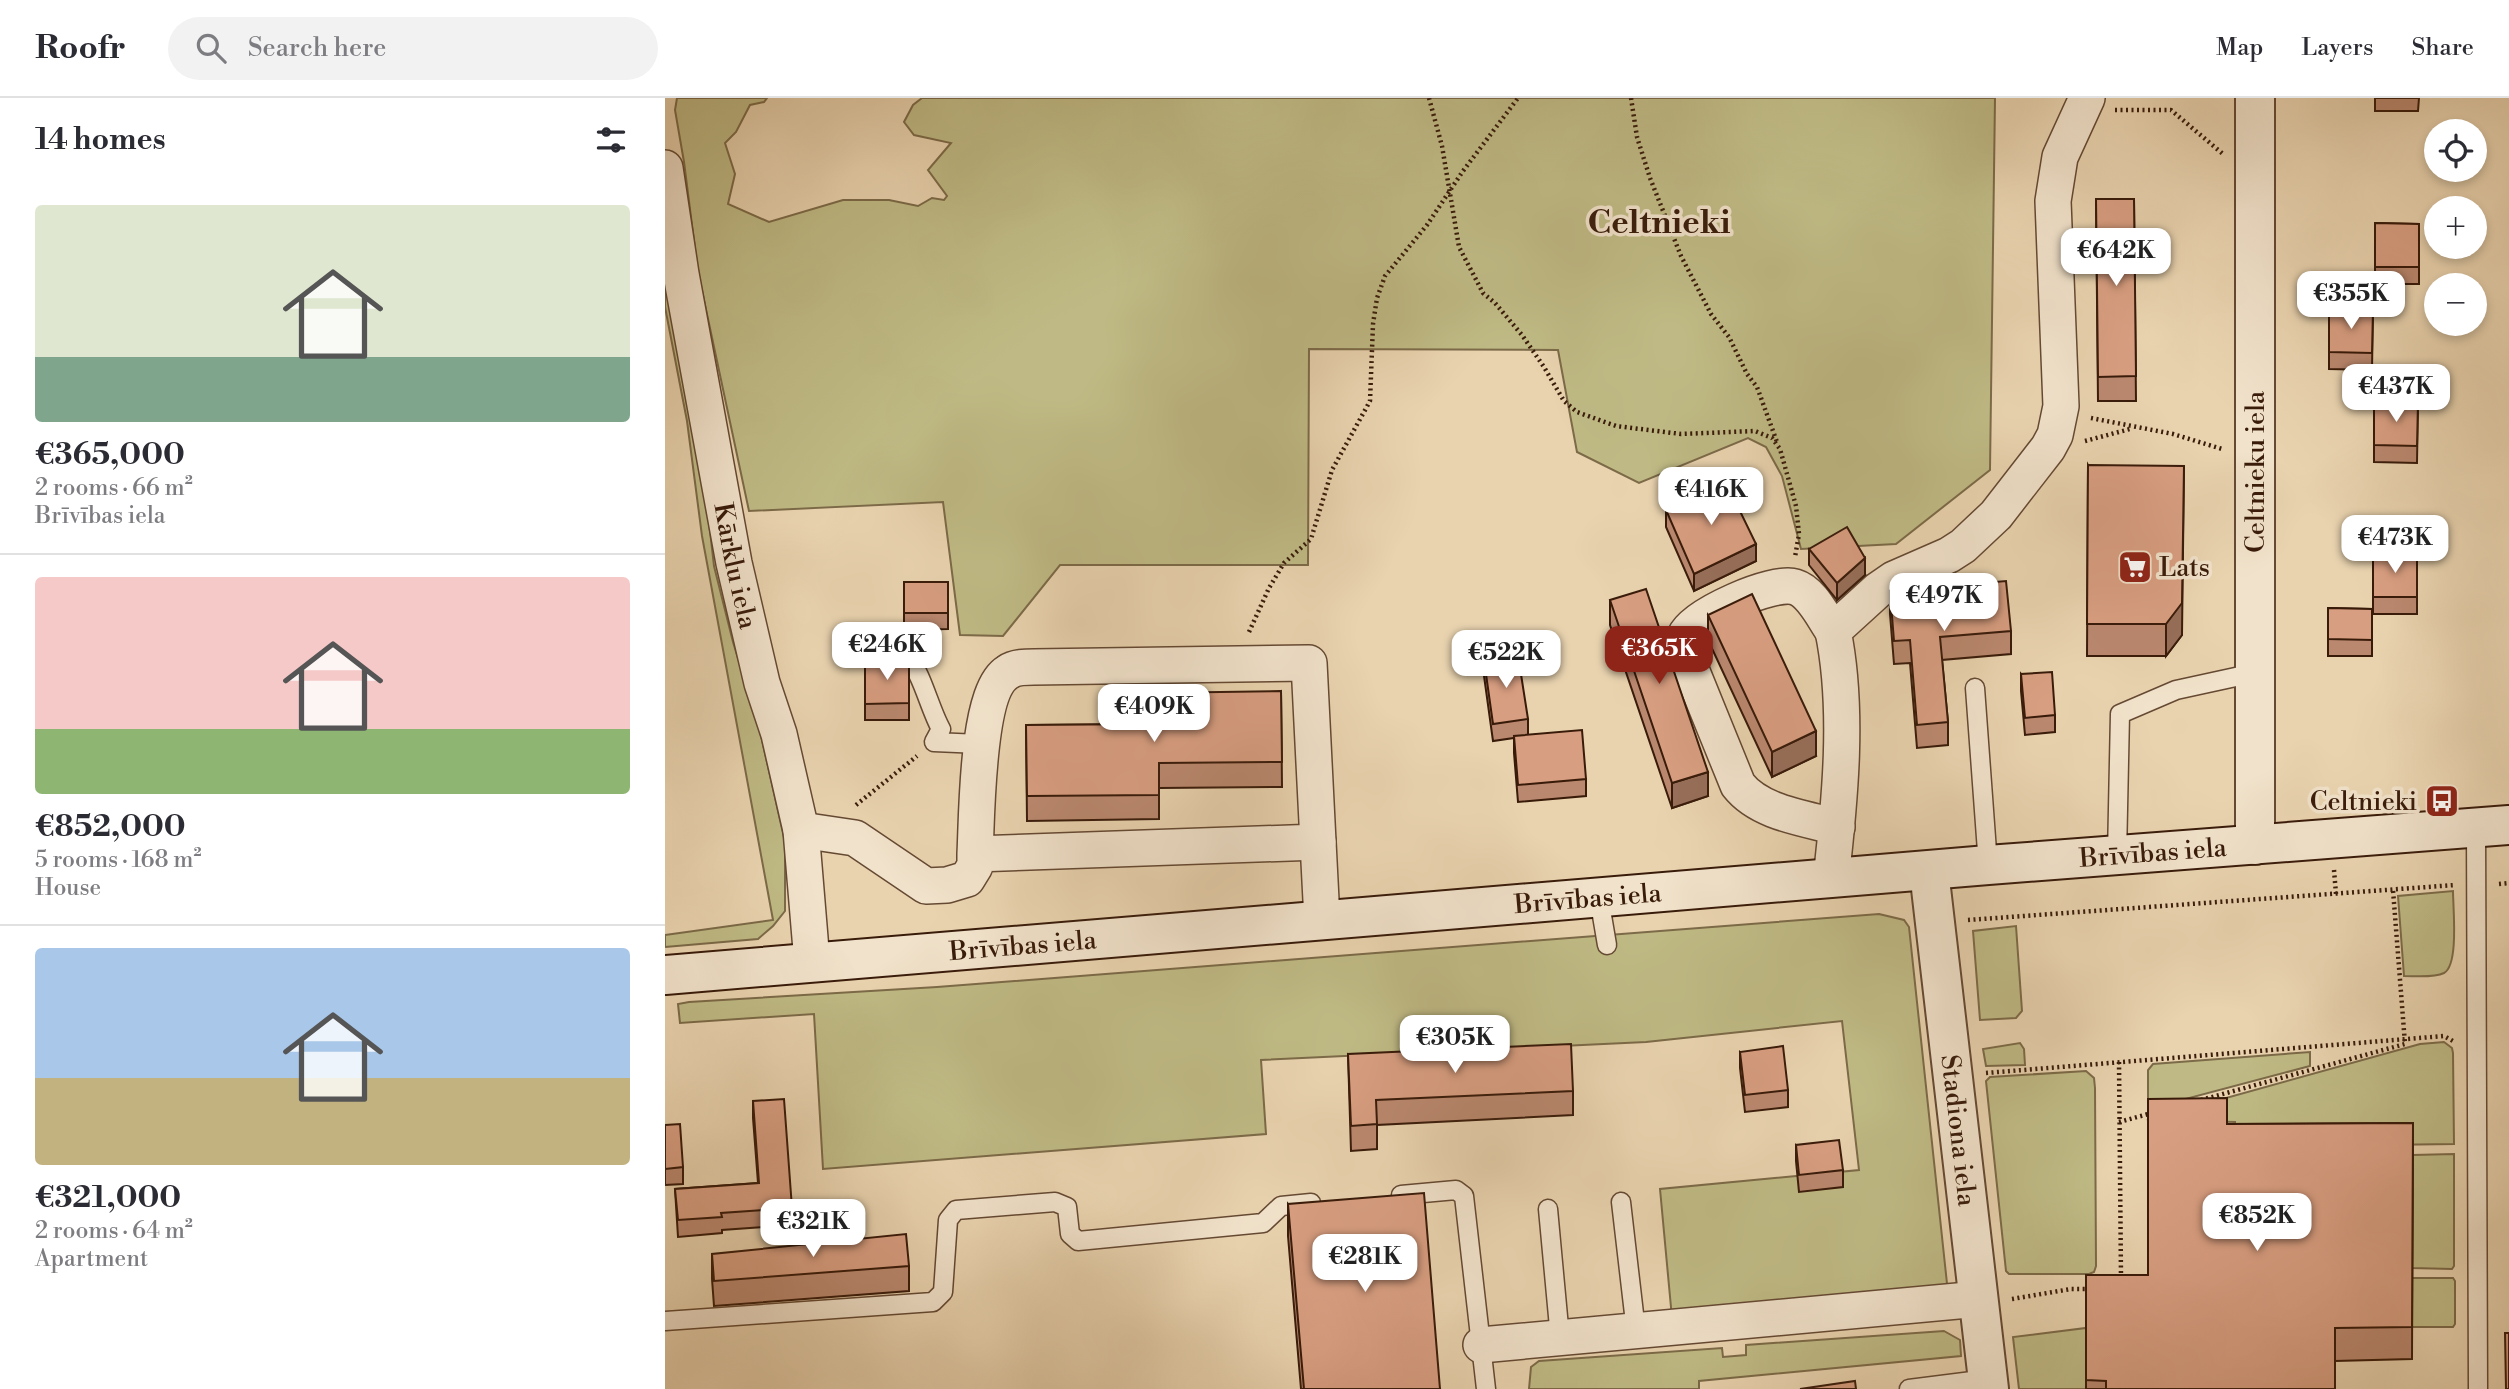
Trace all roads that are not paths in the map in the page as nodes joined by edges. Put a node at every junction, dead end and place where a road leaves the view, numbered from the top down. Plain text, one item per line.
1 (2255, 98) edge
2 (2085, 104) edge
3 (665, 168) edge
4 (1833, 631) junction
5 (894, 656) dead end
6 (2255, 673) junction
7 (1975, 688) dead end
8 (980, 744) junction
9 (2493, 826) edge
10 (1837, 827) junction
11 (813, 831) junction
12 (1318, 842) junction
13 (2255, 845) junction
14 (975, 854) junction
15 (2117, 856) junction
16 (1988, 865) junction
17 (1929, 871) junction
18 (1831, 878) junction
19 (1599, 898) junction
20 (1322, 920) junction
21 (1607, 945) dead end
22 (812, 962) junction
23 (665, 975) edge
24 (1389, 1196) edge
25 (1335, 1201) edge
26 (1621, 1202) dead end
27 (1548, 1209) dead end
28 (1992, 1299) junction
29 (665, 1321) edge
30 (1636, 1331) junction
31 (1560, 1338) junction
32 (1481, 1345) junction
33 (1989, 1384) edge
34 (1486, 1389) edge
35 (1909, 1389) edge
36 (2478, 1389) edge

1 - 6 main road, Celtnieku iela
2 - 4 street
3 - 11 street, Kārklu iela
4 - 10 street
4 - 10 street
5 - 8 lane
6 - 13 main road, Celtnieku iela
6 - 15 lane
7 - 16 lane
8 - 12 street
8 - 14 street
9 - 13 main road, Brīvības iela
9 - 36 lane
10 - 18 street
11 - 14 street
11 - 22 street, Kārklu iela
12 - 14 street
12 - 20 street
13 - 15 main road, Brīvības iela
15 - 16 main road, Brīvības iela
16 - 17 main road, Brīvības iela
17 - 18 main road, Brīvības iela
17 - 28 main road, Stadiona iela
18 - 19 main road, Brīvības iela
19 - 20 main road, Brīvības iela
19 - 21 lane
20 - 22 main road, Brīvības iela
22 - 23 main road, Brīvības iela
24 - 32 lane
25 - 29 lane
26 - 30 lane
27 - 31 lane
28 - 30 street
28 - 33 main road, Stadiona iela
30 - 31 street
31 - 32 street
32 - 34 lane
33 - 35 lane

